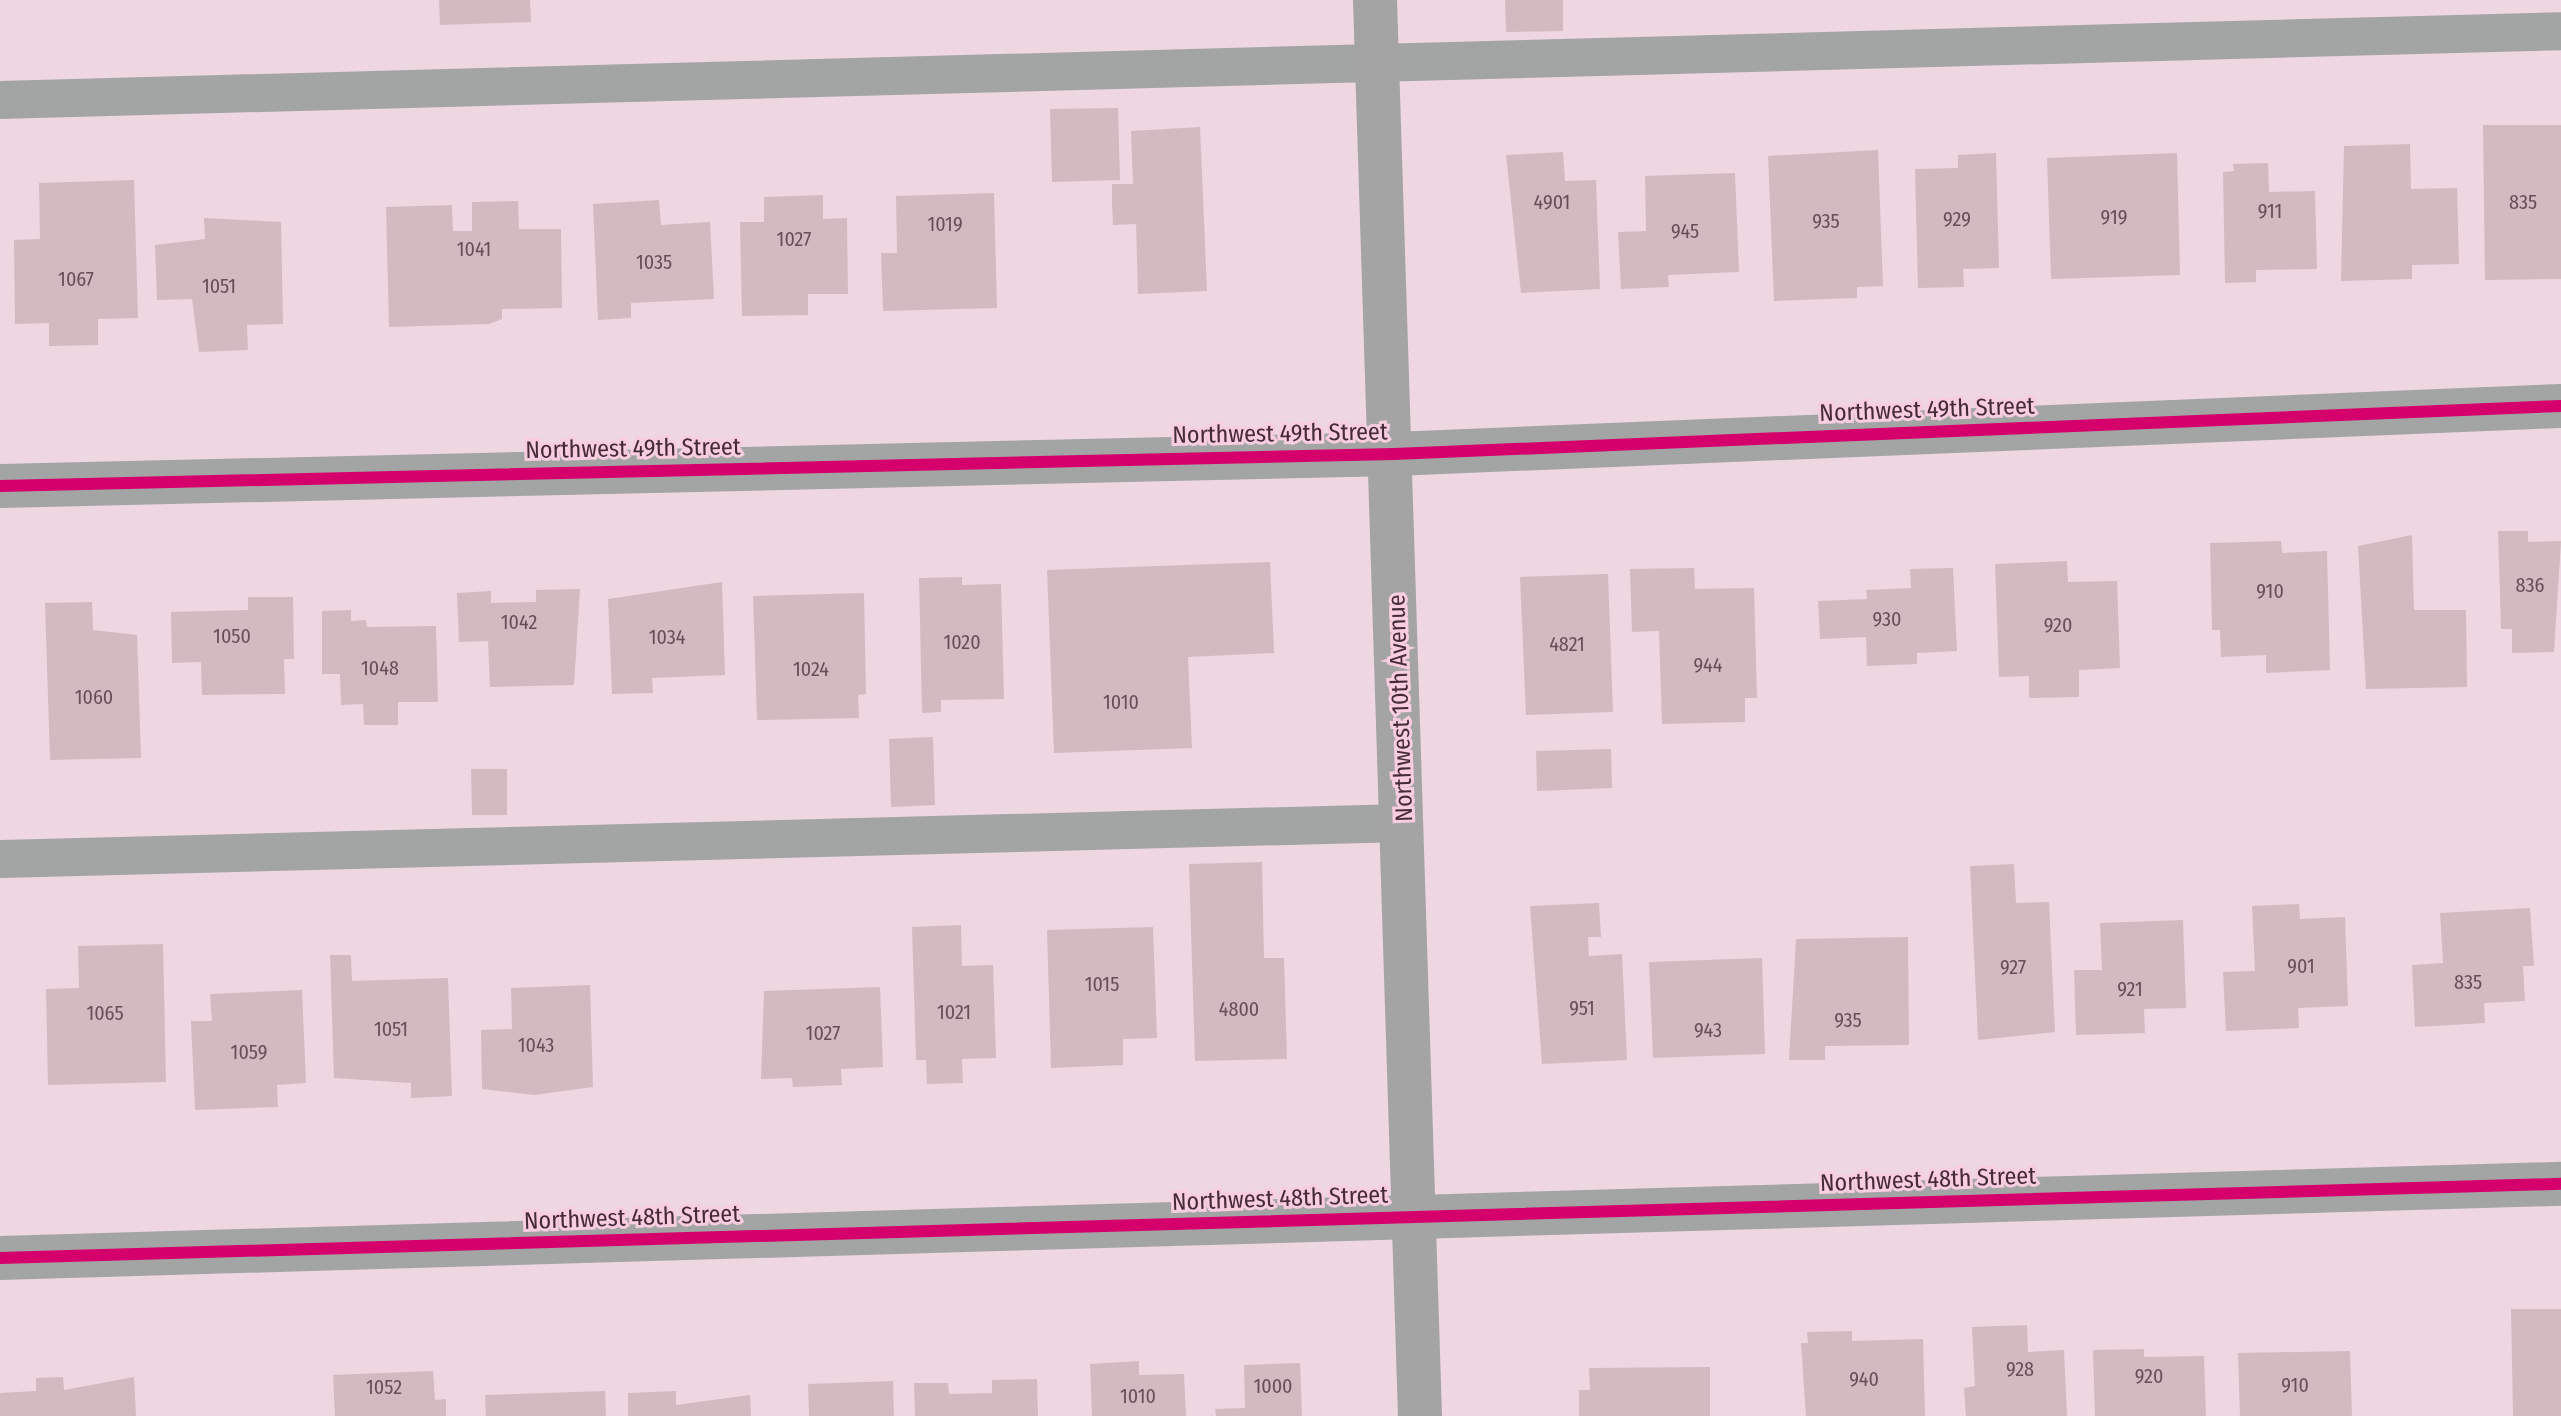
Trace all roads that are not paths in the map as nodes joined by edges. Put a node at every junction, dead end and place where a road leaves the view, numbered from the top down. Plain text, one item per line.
1 (1375, 0) edge
2 (2561, 31) edge
3 (1378, 68) junction
4 (0, 100) edge
5 (2561, 406) edge
6 (1394, 454) junction
7 (0, 486) edge
8 (1404, 823) junction
9 (0, 859) edge
10 (2561, 1184) edge
11 (1414, 1217) junction
12 (0, 1258) edge
13 (1420, 1416) edge

1 - 3 street, Northwest 10th Avenue
2 - 3 lane
3 - 4 lane
3 - 6 street, Northwest 10th Avenue
5 - 6 street, Northwest 49th Street
6 - 7 street, Northwest 49th Street
6 - 8 street, Northwest 10th Avenue
8 - 9 lane
8 - 11 street, Northwest 10th Avenue
10 - 11 street, Northwest 48th Street
11 - 12 street, Northwest 48th Street
11 - 13 street, Northwest 10th Avenue

